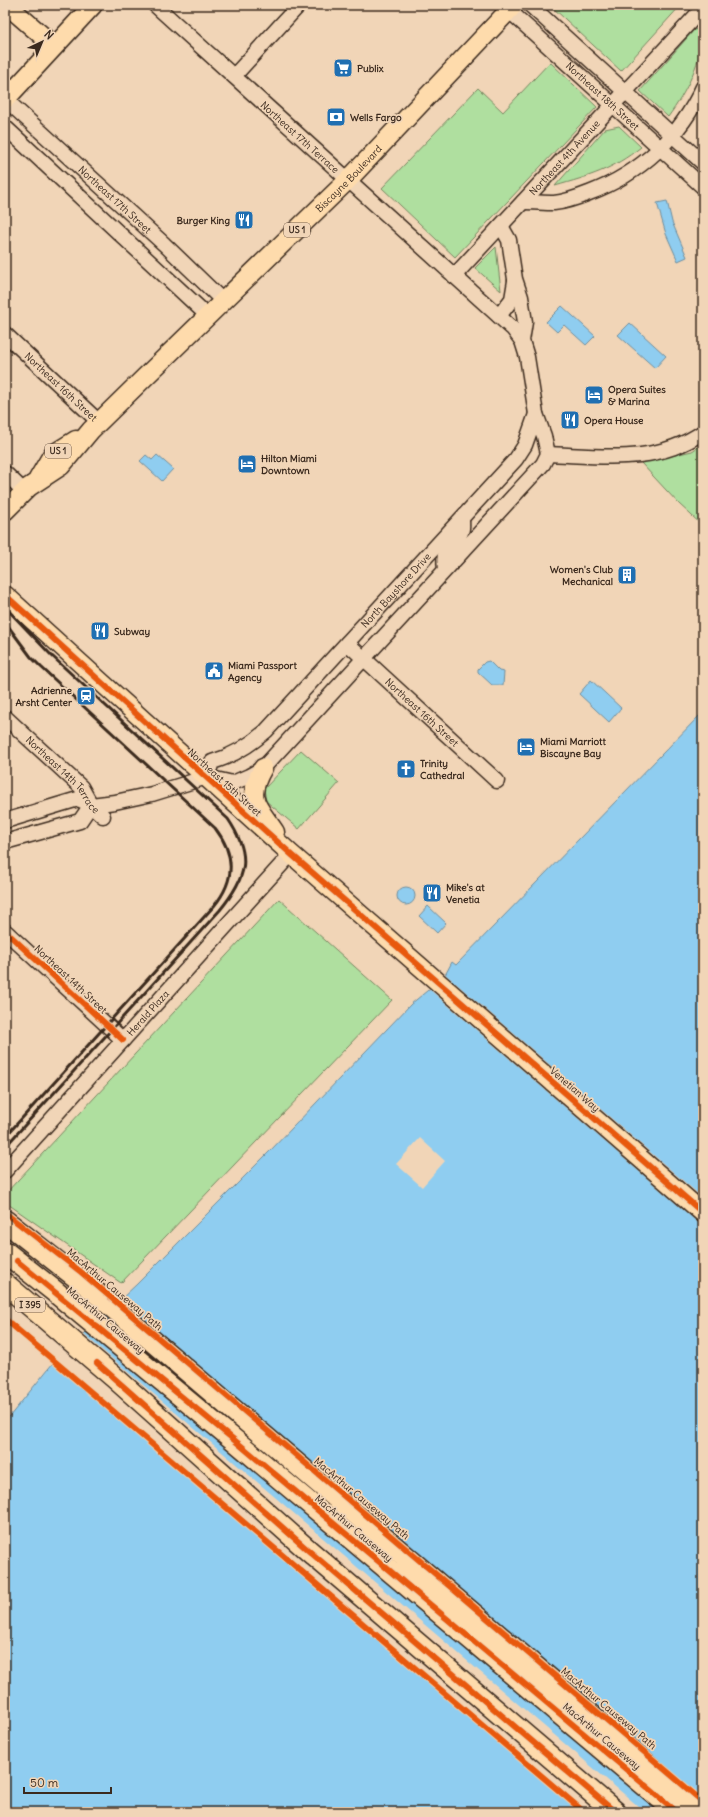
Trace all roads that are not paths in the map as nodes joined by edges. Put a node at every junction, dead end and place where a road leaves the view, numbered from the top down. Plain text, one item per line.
1 (7, 5) edge
2 (92, 5) edge
3 (155, 5) edge
4 (299, 5) edge
5 (530, 5) edge
6 (509, 7) edge
7 (703, 8) edge
8 (54, 46) junction
9 (234, 76) junction
10 (703, 86) edge
11 (626, 92) junction
12 (5, 100) edge
13 (613, 105) junction
14 (5, 127) edge
15 (672, 134) junction
16 (660, 148) junction
17 (703, 163) edge
18 (348, 180) junction
19 (703, 187) edge
20 (523, 202) junction
21 (501, 226) junction
22 (454, 276) junction
23 (515, 279) junction
24 (223, 301) junction
25 (208, 316) junction
26 (499, 316) junction
27 (5, 334) edge
28 (522, 342) junction
29 (536, 414) junction
30 (95, 426) junction
31 (703, 432) edge
32 (548, 454) junction
33 (516, 459) junction
34 (5, 473) edge
35 (30, 487) junction
36 (518, 490) junction
37 (505, 505) junction
38 (472, 506) junction
39 (5, 511) edge
40 (462, 519) junction
41 (445, 569) junction
42 (5, 595) edge
43 (347, 643) junction
44 (363, 658) junction
45 (5, 717) edge
46 (262, 768) junction
47 (207, 777) junction
48 (497, 781) dead end
49 (91, 805) junction
50 (103, 816) dead end
51 (5, 821) edge
52 (5, 842) edge
53 (290, 854) junction
54 (5, 931) edge
55 (434, 979) joint
56 (123, 1040) junction
57 (5, 1171) edge
58 (703, 1213) edge
59 (5, 1221) edge
60 (11, 1257) edge
61 (5, 1284) edge
62 (616, 1812) edge
63 (677, 1812) edge
64 (700, 1812) edge

1 - 8 main road
2 - 8 main road
3 - 9 street, Northeast 17th Terrace
4 - 9 street
5 - 11 street, Northeast 18th Street
6 - 13 street, Northeast 18th Street
6 - 18 main road, Biscayne Boulevard / US 1
7 - 11 street, Northeast 4th Avenue
8 - 12 main road
9 - 18 street, Northeast 17th Terrace
10 - 15 street, Northeast 4th Avenue
11 - 13 street, Northeast 4th Avenue
11 - 15 street, Northeast 18th Street
12 - 24 street, Northeast 17th Street
13 - 16 street, Northeast 18th Street
13 - 20 street, Northeast 4th Avenue
14 - 25 street, Northeast 17th Street
15 - 16 street, Northeast 4th Avenue
15 - 17 street, Northeast 18th Street
16 - 19 street, Northeast 18th Street
16 - 20 street, Northeast 4th Avenue
18 - 22 street, Northeast 17th Terrace
18 - 24 main road, Biscayne Boulevard / US 1
20 - 21 street, Northeast 4th Avenue
21 - 22 street, Northeast 4th Avenue
21 - 23 street, Northeast 17th Terrace
22 - 26 street, Northeast 17th Terrace
23 - 26 street, Northeast 17th Terrace
23 - 28 street, Northeast 17th Terrace
24 - 25 main road, Biscayne Boulevard / US 1
25 - 30 main road, Biscayne Boulevard / US 1
26 - 28 street, Northeast 17th Terrace
27 - 30 street, Northeast 16th Street
28 - 29 street, Northeast 17th Terrace
29 - 32 street
29 - 33 street, North Bayshore Drive
30 - 35 main road, Biscayne Boulevard / US 1
31 - 32 street
32 - 36 street
33 - 36 street
33 - 38 street, North Bayshore Drive
34 - 35 street
35 - 39 main road, Biscayne Boulevard / US 1
36 - 37 street
37 - 38 street
37 - 41 street
38 - 40 street, North Bayshore Drive
40 - 41 street
40 - 43 street, North Bayshore Drive
41 - 44 street
42 - 47 main road, Northeast 15th Street
43 - 44 street, Northeast 16th Street
43 - 47 street, North Bayshore Drive
44 - 46 street
44 - 48 street, Northeast 16th Street
45 - 49 street, Northeast 14th Terrace
46 - 47 street
46 - 53 main road
47 - 49 street
47 - 53 main road, Northeast 15th Street
49 - 50 street, Northeast 14th Terrace
49 - 51 street
49 - 52 street
53 - 55 main road, Northeast 15th Street
53 - 56 street, Herald Plaza
54 - 56 street, Northeast 14th Street
55 - 58 main road, Venetian Way
56 - 57 street, Herald Plaza
59 - 64 highway
60 - 63 highway, MacArthur Causeway
61 - 62 highway, I 395

